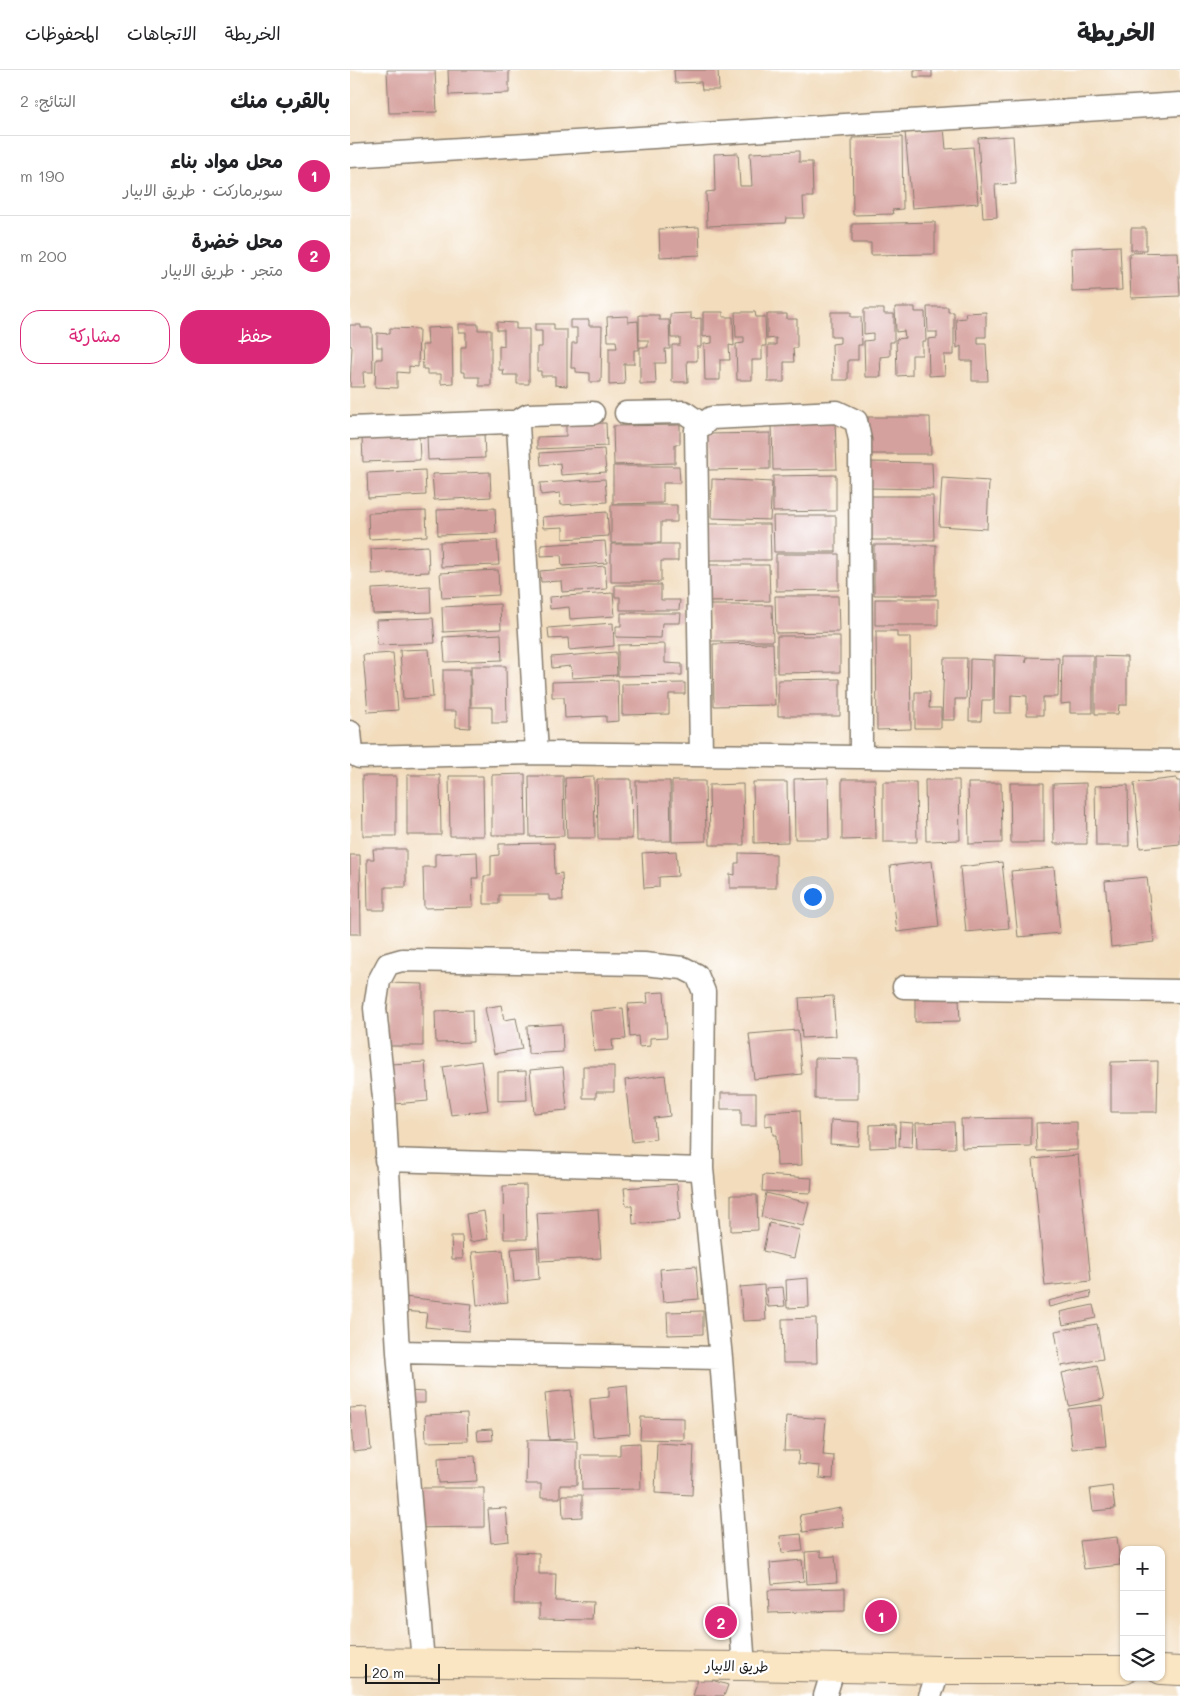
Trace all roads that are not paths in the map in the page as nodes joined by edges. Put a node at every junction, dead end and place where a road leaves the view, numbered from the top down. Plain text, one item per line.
1 (1180, 104) edge
2 (350, 156) edge
3 (593, 413) dead end
4 (626, 413) dead end
5 (515, 423) junction
6 (703, 425) junction
7 (350, 428) edge
8 (350, 732) edge
9 (537, 753) junction
10 (701, 755) junction
11 (862, 757) junction
12 (1180, 762) edge
13 (904, 987) dead end
14 (1180, 991) edge
15 (386, 1160) junction
16 (702, 1169) junction
17 (398, 1352) junction
18 (721, 1358) junction
19 (350, 1662) edge
20 (423, 1663) junction
21 (744, 1666) junction
22 (834, 1667) junction
23 (938, 1670) junction
24 (1120, 1670) edge
25 (1165, 1670) edge
26 (1180, 1671) edge
27 (825, 1696) edge
28 (930, 1696) edge

1 - 2 street
3 - 5 street
4 - 6 street
5 - 7 street
5 - 9 street
6 - 10 street
6 - 11 street
8 - 9 street
9 - 10 street
10 - 11 street
11 - 12 street
13 - 14 street
15 - 16 street
15 - 16 street
15 - 17 street
16 - 18 street
17 - 18 street
17 - 20 street
18 - 21 street
19 - 20 main road, طريق الابيار
20 - 21 main road, طريق الابيار
21 - 22 main road, طريق الابيار
22 - 23 main road, طريق الابيار
22 - 27 street
23 - 24 main road, طريق الابيار
23 - 28 street
25 - 26 main road

